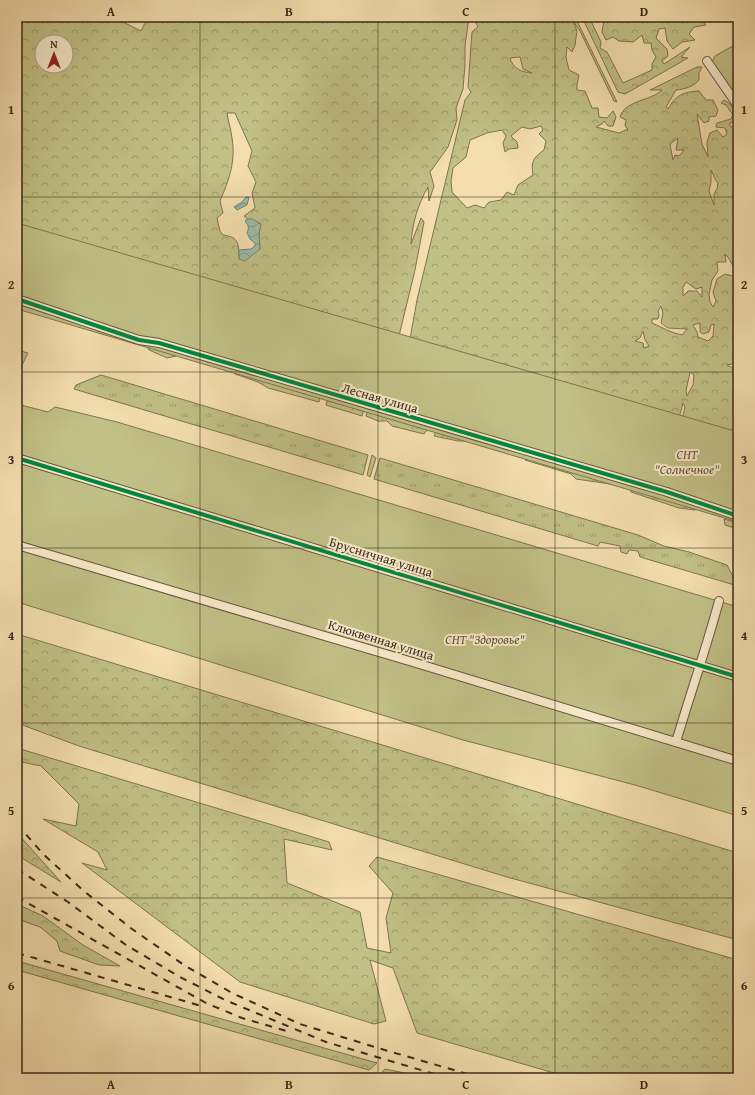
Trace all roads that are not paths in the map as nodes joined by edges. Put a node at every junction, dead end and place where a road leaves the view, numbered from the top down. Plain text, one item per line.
1 (706, 61) dead end
2 (738, 106) edge
3 (17, 299) edge
4 (17, 458) edge
5 (738, 516) edge
6 (17, 545) edge
7 (719, 601) dead end
8 (699, 666) junction
9 (738, 677) edge
10 (676, 742) junction
11 (738, 761) edge

1 - 2 street
3 - 5 street, Лесная улица
4 - 8 street, Брусничная улица
6 - 10 street, Клюквенная улица
7 - 8 street
8 - 9 street, Брусничная улица
8 - 10 street
10 - 11 street, Клюквенная улица

